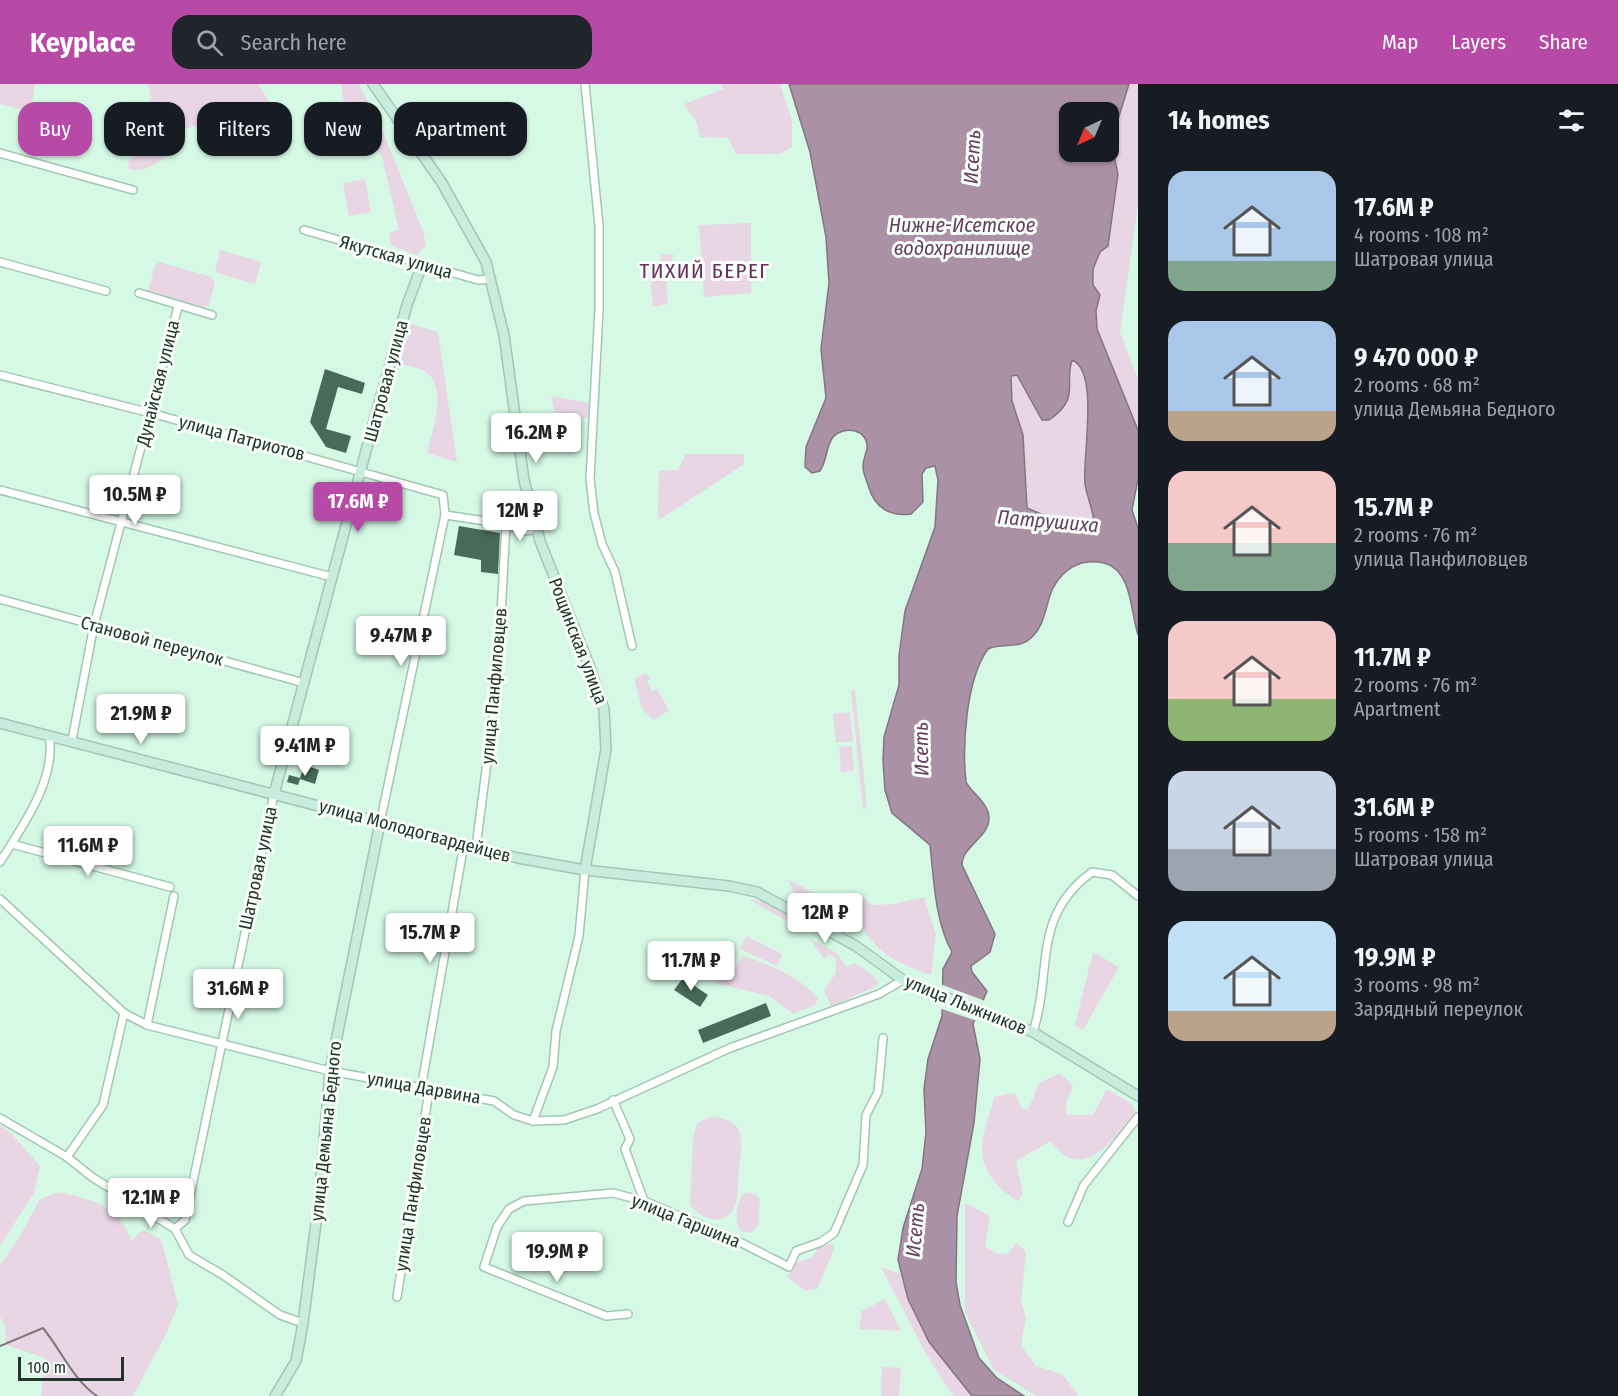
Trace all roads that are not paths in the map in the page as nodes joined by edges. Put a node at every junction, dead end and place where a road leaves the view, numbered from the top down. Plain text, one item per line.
1 (374, 84) edge
2 (585, 84) edge
3 (0, 153) edge
4 (133, 190) dead end
5 (304, 231) dead end
6 (0, 261) edge
7 (422, 265) junction
8 (490, 279) junction
9 (106, 291) dead end
10 (139, 293) dead end
11 (178, 307) junction
12 (212, 315) dead end
13 (0, 375) edge
14 (151, 413) junction
15 (361, 471) junction
16 (0, 490) edge
17 (445, 515) junction
18 (123, 522) junction
19 (506, 525) junction
20 (537, 529) junction
21 (332, 577) junction
22 (0, 599) edge
23 (94, 625) junction
24 (632, 646) dead end
25 (304, 683) junction
26 (0, 723) edge
27 (49, 736) junction
28 (72, 740) junction
29 (274, 794) junction
30 (380, 823) junction
31 (12, 844) junction
32 (464, 844) junction
33 (476, 848) junction
34 (0, 862) edge
35 (585, 870) junction
36 (729, 886) joint
37 (170, 887) dead end
38 (174, 896) dead end
39 (1138, 896) edge
40 (0, 899) edge
41 (903, 980) junction
42 (124, 1013) junction
43 (147, 1025) junction
44 (1033, 1032) junction
45 (883, 1038) dead end
46 (220, 1045) junction
47 (330, 1071) junction
48 (421, 1089) junction
49 (429, 1090) junction
50 (1138, 1096) edge
51 (613, 1101) junction
52 (1138, 1117) edge
53 (0, 1119) edge
54 (532, 1121) junction
55 (67, 1157) junction
56 (644, 1201) junction
57 (1068, 1222) dead end
58 (175, 1229) junction
59 (397, 1297) dead end
60 (628, 1314) dead end
61 (303, 1323) junction
62 (275, 1396) edge

1 - 8 street, Рощинская улица
2 - 24 street
3 - 4 street
5 - 7 street, Якутская улица
6 - 9 street
7 - 8 street, Якутская улица
7 - 15 street, Шатровая улица
8 - 20 street, Рощинская улица
10 - 11 street
11 - 12 street
11 - 14 street, Дунайская улица
13 - 14 street, улица Патриотов
14 - 15 street, улица Патриотов
14 - 18 street, Дунайская улица
15 - 17 street, улица Патриотов
15 - 21 street, Шатровая улица
16 - 18 street
17 - 19 street
17 - 30 street, улица Демьяна Бедного
18 - 21 street
18 - 23 street, Дунайская улица
19 - 20 street
19 - 33 street, улица Панфиловцев
20 - 35 street, Рощинская улица
21 - 25 street, Шатровая улица
22 - 23 street, Становой переулок
23 - 25 street, Становой переулок
23 - 28 street, Дунайская улица
25 - 29 street, Шатровая улица
26 - 27 street, улица Молодогвардейцев
27 - 28 street, улица Молодогвардейцев
27 - 31 street
28 - 29 street, улица Молодогвардейцев
29 - 30 street, улица Молодогвардейцев
29 - 46 street, Шатровая улица
30 - 32 street, улица Молодогвардейцев
30 - 47 street, улица Демьяна Бедного
31 - 34 street
31 - 37 street
32 - 33 street, улица Молодогвардейцев
32 - 48 street, улица Панфиловцев
33 - 35 street, улица Молодогвардейцев
35 - 36 street, улица Молодогвардейцев
35 - 54 street, Рощинская улица
36 - 41 street, улица Лыжников
38 - 43 street
39 - 44 street
40 - 42 street, улица Дарвина
41 - 44 street, улица Лыжников
41 - 51 street, улица Дарвина
42 - 43 street, улица Дарвина
42 - 55 street
43 - 46 street, улица Дарвина
44 - 50 street, улица Лыжников
45 - 56 street, улица Гаршина
46 - 47 street, улица Дарвина
46 - 58 street, Шатровая улица
47 - 48 street, улица Дарвина
47 - 61 street, улица Демьяна Бедного
48 - 49 street, улица Дарвина
49 - 54 street, улица Дарвина
49 - 59 street, улица Панфиловцев
51 - 54 street, улица Дарвина
51 - 56 street
52 - 57 street
53 - 55 street
55 - 58 street
56 - 60 street, улица Гаршина
58 - 61 street
61 - 62 street, улица Демьяна Бедного

